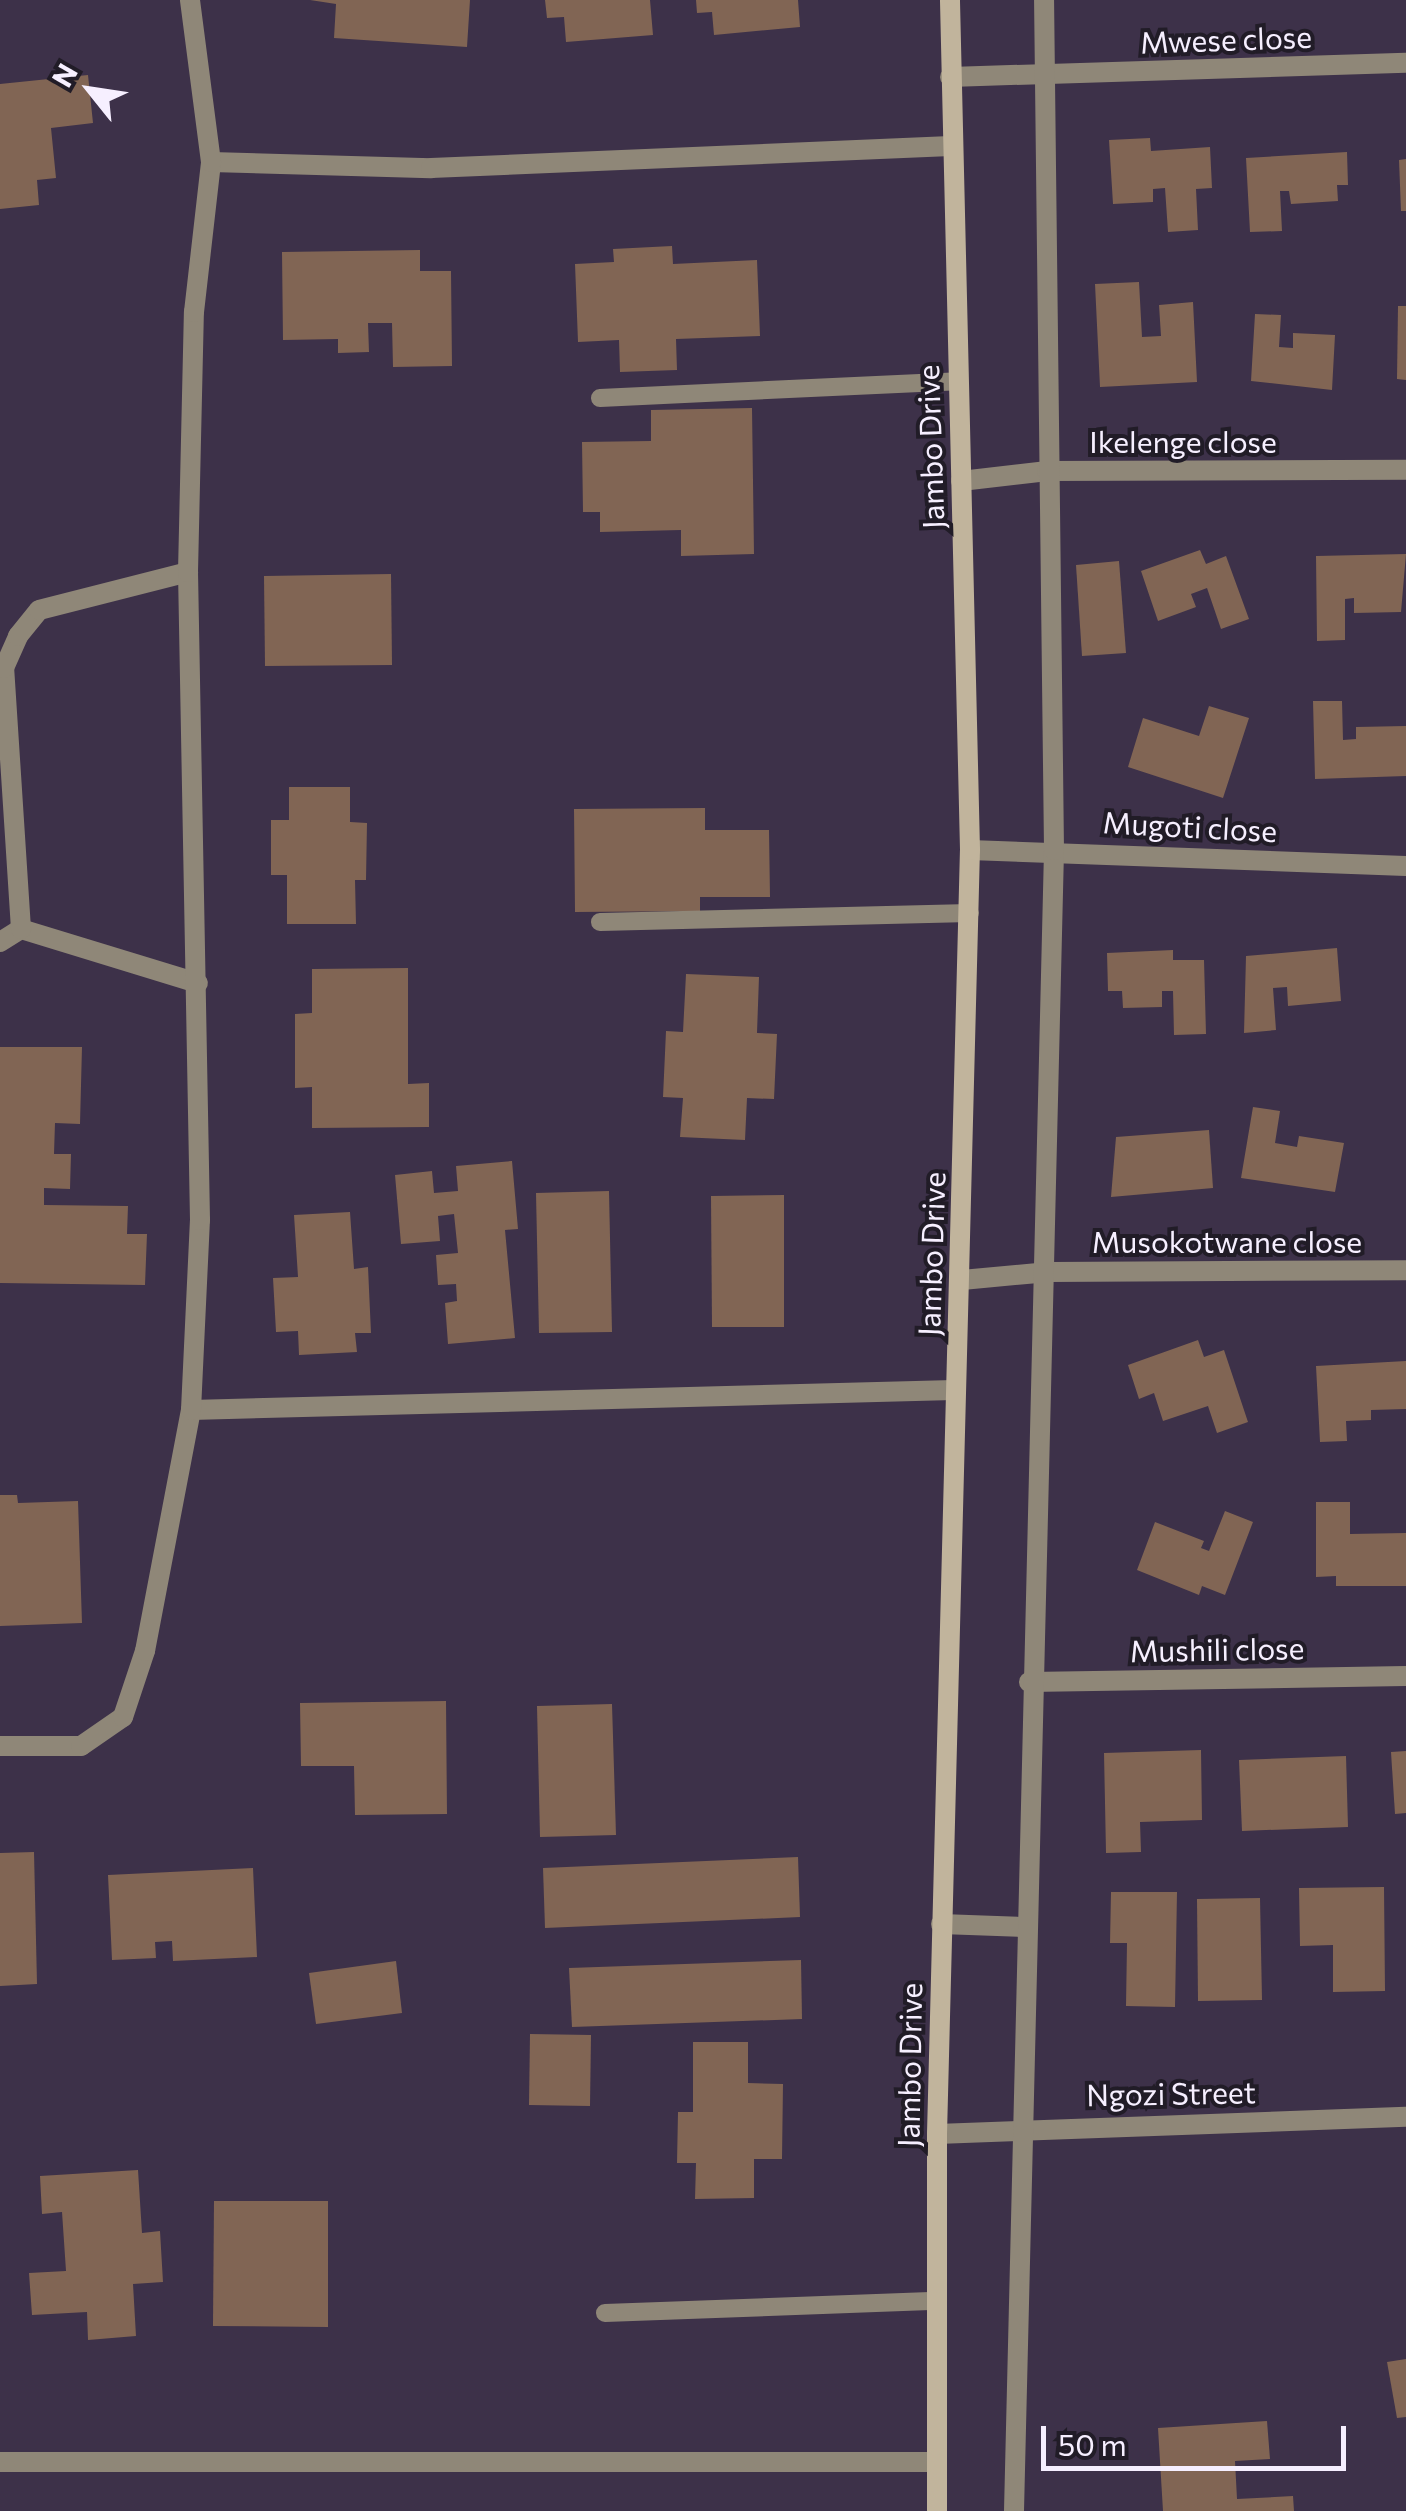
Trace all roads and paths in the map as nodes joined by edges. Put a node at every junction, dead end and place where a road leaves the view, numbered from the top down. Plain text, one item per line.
1 (190, 0) edge
2 (950, 0) edge
3 (1044, 0) edge
4 (1406, 63) edge
5 (1048, 75) junction
6 (950, 77) junction
7 (951, 146) junction
8 (211, 162) junction
9 (958, 381) junction
10 (600, 398) dead end
11 (1406, 470) edge
12 (1047, 471) junction
13 (961, 481) junction
14 (188, 572) junction
15 (970, 850) junction
16 (1054, 850) junction
17 (1406, 866) edge
18 (970, 913) junction
19 (600, 922) dead end
20 (21, 929) junction
21 (0, 942) edge
22 (198, 983) junction
23 (1406, 1270) edge
24 (1049, 1272) junction
25 (962, 1280) junction
26 (954, 1390) junction
27 (191, 1410) junction
28 (1406, 1676) edge
29 (1029, 1682) junction
30 (0, 1746) edge
31 (942, 1924) junction
32 (1024, 1927) junction
33 (1406, 2117) edge
34 (1020, 2127) junction
35 (937, 2134) junction
36 (937, 2301) junction
37 (605, 2313) dead end
38 (0, 2462) edge
39 (937, 2462) junction
40 (937, 2511) edge
41 (1014, 2511) edge

1 - 8 street
2 - 6 street, Jambo Drive
3 - 5 street
4 - 5 street, Mwese close
5 - 6 street, Mwese close
5 - 12 street
6 - 7 street, Jambo Drive
7 - 8 street
7 - 9 street, Jambo Drive
8 - 14 street
9 - 10 lane
9 - 13 street, Jambo Drive
11 - 12 street, Ikelenge close
12 - 13 street, Ikelenge close
12 - 16 street
13 - 15 street, Jambo Drive
14 - 20 street
14 - 22 street
15 - 16 street, Mugoti close
15 - 18 street, Jambo Drive
16 - 17 street, Mugoti close
16 - 24 street
18 - 19 lane
18 - 25 street, Jambo Drive
20 - 21 street
20 - 22 street
22 - 27 street
23 - 24 street, Musokotwane close
24 - 25 street, Musokotwane close
24 - 29 street
25 - 26 street, Jambo Drive
26 - 27 street
26 - 31 street, Jambo Drive
27 - 30 street
28 - 29 street, Mushili close
29 - 32 street
31 - 32 street
31 - 35 street, Jambo Drive
32 - 34 street
33 - 34 street, Ngozi Street
34 - 35 street, Ngozi Street
34 - 41 street
35 - 36 street, Jambo Drive
36 - 37 lane
36 - 39 street, Jambo Drive
38 - 39 street
39 - 40 street, Jambo Drive

